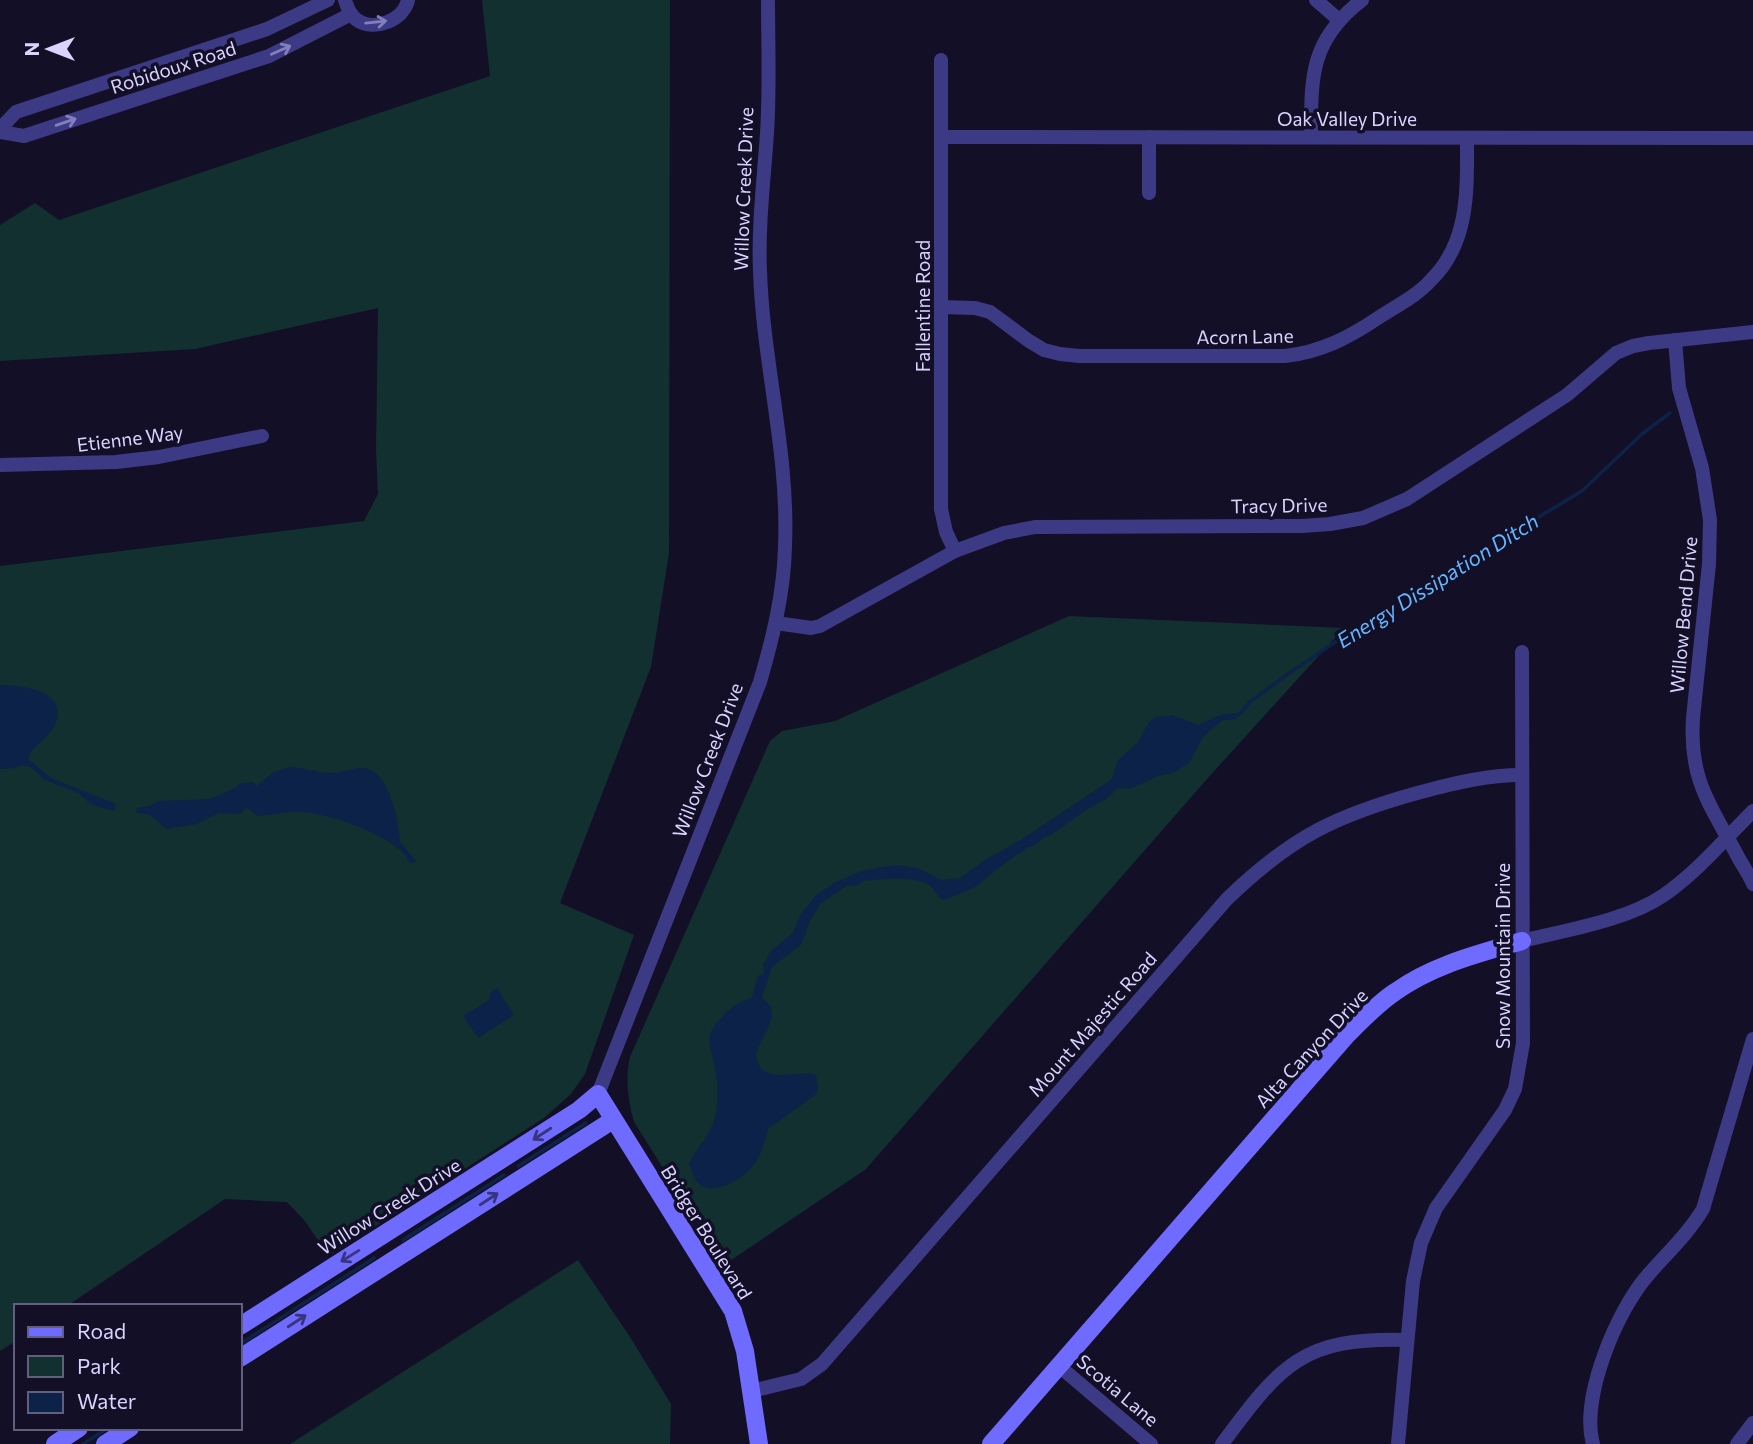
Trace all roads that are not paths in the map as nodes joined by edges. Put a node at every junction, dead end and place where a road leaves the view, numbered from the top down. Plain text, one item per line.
1 (328, 0) edge
2 (345, 0) edge
3 (408, 0) edge
4 (768, 0) edge
5 (1315, 0) edge
6 (1362, 0) edge
7 (351, 15) junction
8 (1339, 20) junction
9 (941, 60) dead end
10 (0, 130) edge
11 (942, 137) junction
12 (1149, 137) junction
13 (1311, 137) junction
14 (1467, 138) junction
15 (1753, 138) edge
16 (1149, 192) dead end
17 (941, 307) junction
18 (1753, 332) edge
19 (1675, 340) junction
20 (262, 436) dead end
21 (0, 465) edge
22 (955, 551) junction
23 (776, 623) junction
24 (1522, 652) dead end
25 (1522, 775) junction
26 (1753, 811) edge
27 (1728, 836) junction
28 (1753, 884) edge
29 (1521, 942) junction
30 (1753, 1039) edge
31 (598, 1094) junction
32 (612, 1120) junction
33 (242, 1325) edge
34 (1407, 1340) junction
35 (242, 1357) edge
36 (1059, 1366) junction
37 (752, 1391) junction
38 (1753, 1423) edge
39 (76, 1430) edge
40 (127, 1430) edge
41 (55, 1444) edge
42 (105, 1444) edge
43 (758, 1444) edge
44 (991, 1444) edge
45 (1151, 1444) edge
46 (1222, 1444) edge
47 (1398, 1444) edge
48 (1593, 1444) edge
49 (1737, 1444) edge

1 - 10 street, Robidoux Road
2 - 7 street
7 -> 3 street
4 - 23 street, Willow Creek Drive
5 - 8 street
6 - 8 street
10 -> 7 street, Robidoux Road
8 - 13 street
9 - 11 street, Fallentine Road
11 - 12 street, Oak Valley Drive
11 - 17 street, Fallentine Road
12 - 13 street, Oak Valley Drive
12 - 16 street
13 - 14 street, Oak Valley Drive
14 - 15 street, Oak Valley Drive
14 - 17 street, Acorn Lane
17 - 22 street, Fallentine Road
18 - 19 street, Tracy Drive
19 - 22 street, Tracy Drive
19 - 27 street, Willow Bend Drive
20 - 21 street, Etienne Way
22 - 23 street, Tracy Drive
23 - 31 street, Willow Creek Drive
24 - 25 street, Snow Mountain Drive
25 - 29 street, Snow Mountain Drive
25 - 37 street, Mount Majestic Road
26 - 27 street, Alta Canyon Drive
27 - 28 street, Willow Bend Drive
27 - 29 street, Alta Canyon Drive
29 - 34 street, Snow Mountain Drive
29 - 36 street, Alta Canyon Drive
30 - 48 street
31 - 32 street, Bridger Boulevard
31 -> 33 street, Willow Creek Drive
35 -> 32 street
32 - 37 street, Bridger Boulevard
34 - 46 street
34 - 47 street, Snow Mountain Drive
36 - 44 street, Alta Canyon Drive
36 - 45 street, Scotia Lane
37 - 43 street, Bridger Boulevard
38 - 49 street
39 - 41 street
40 - 42 street

